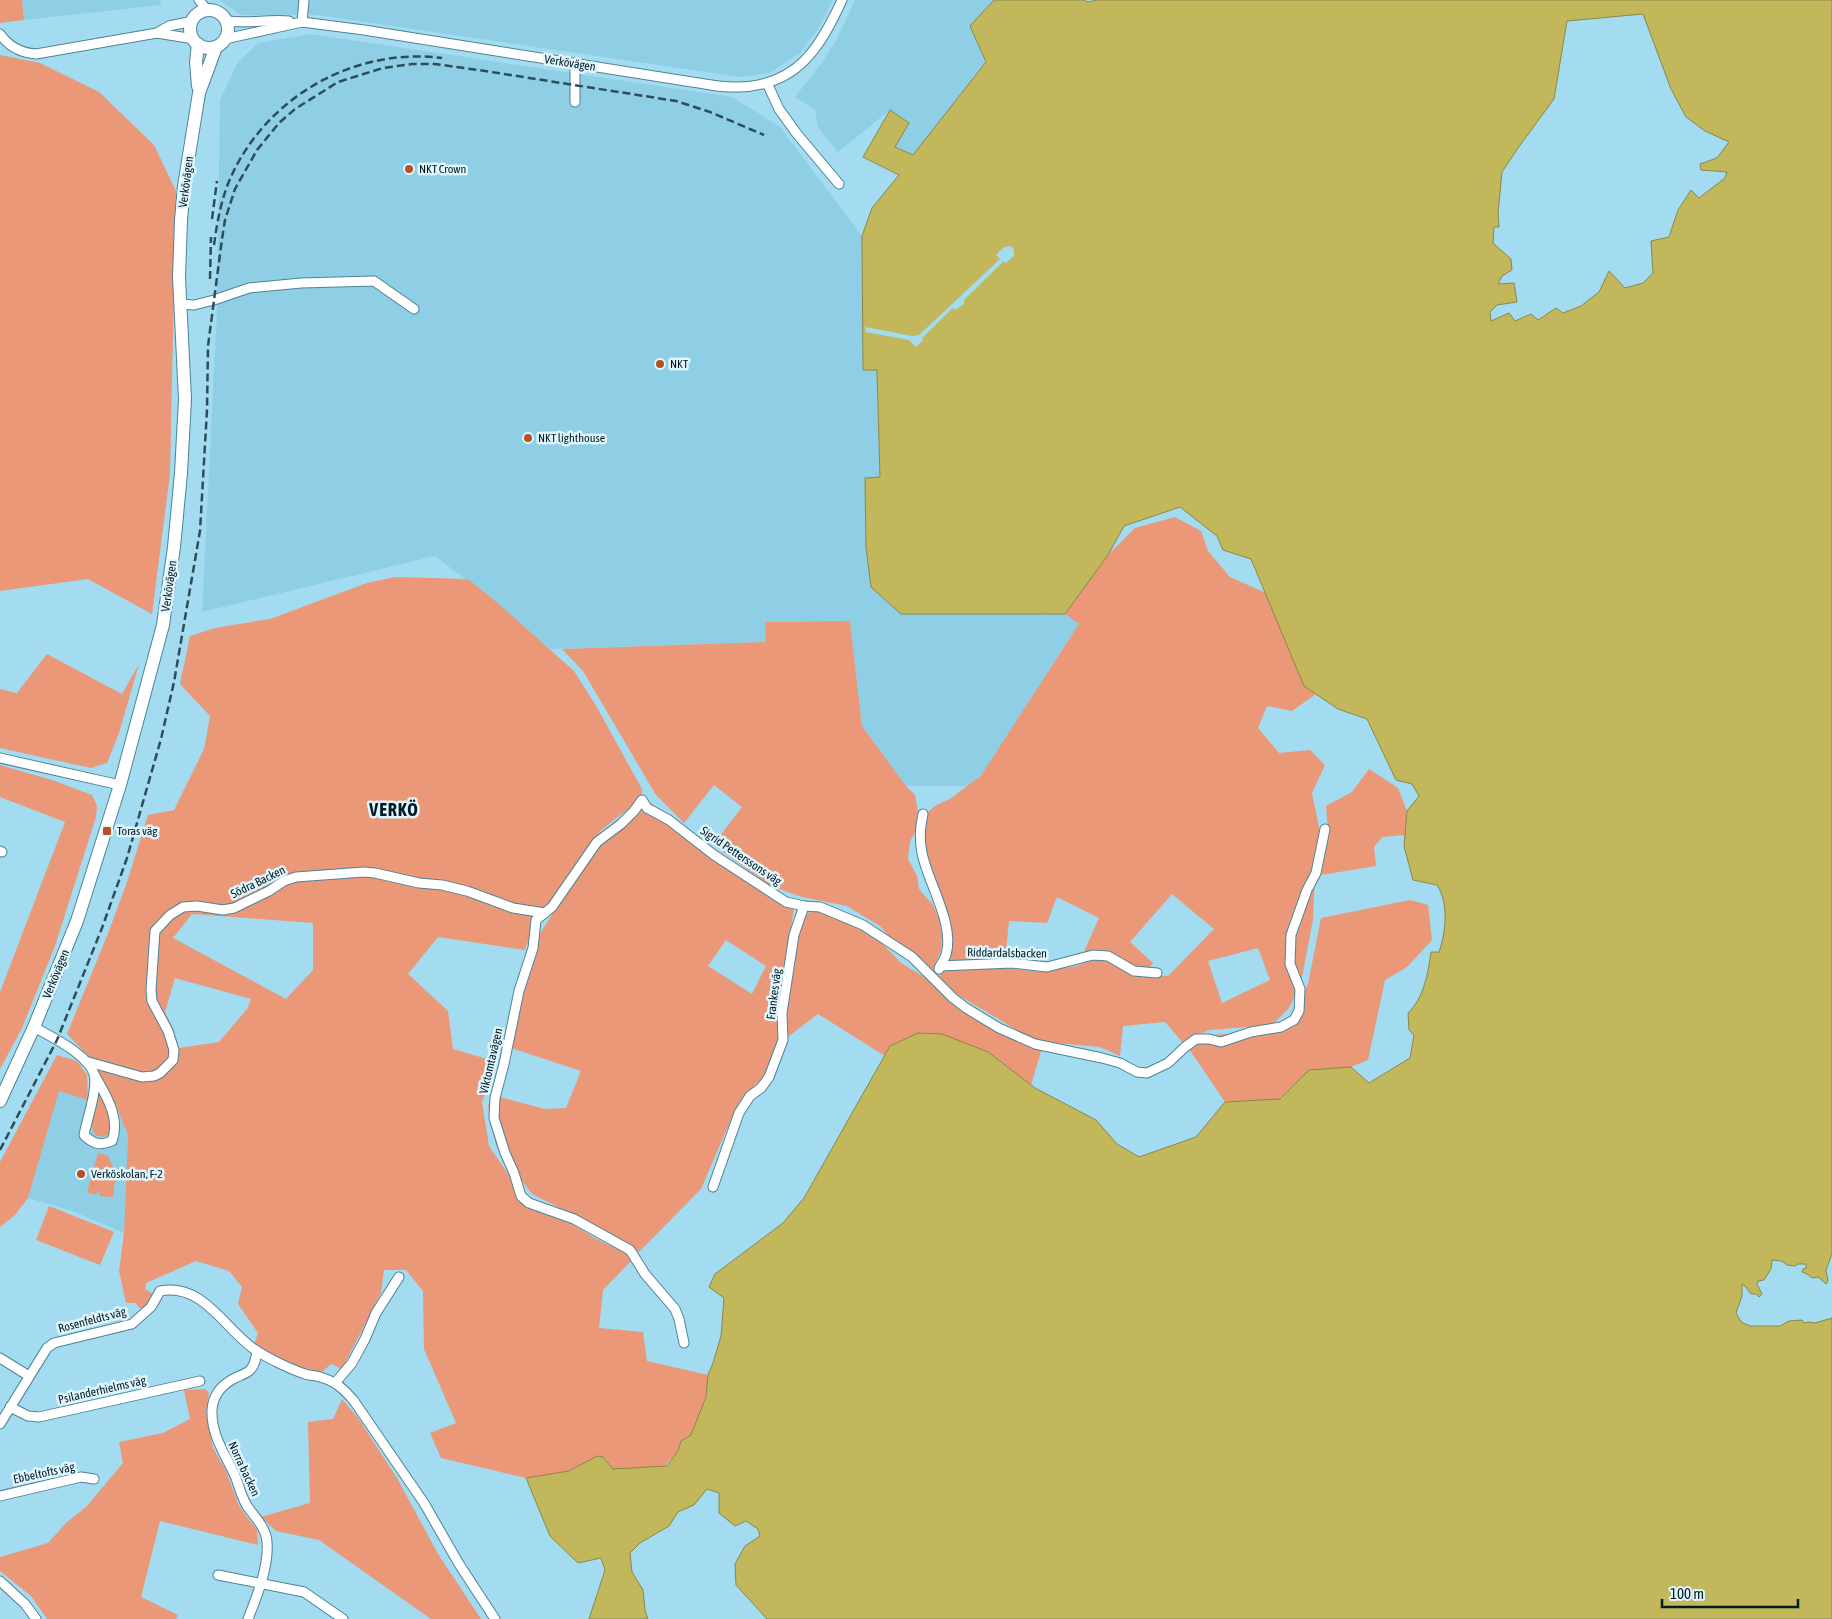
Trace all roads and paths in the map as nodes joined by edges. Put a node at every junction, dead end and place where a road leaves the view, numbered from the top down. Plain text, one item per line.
1 (199, 0) edge
2 (304, 0) edge
3 (842, 0) edge
4 (207, 10) junction
5 (193, 21) junction
6 (226, 21) junction
7 (302, 22) junction
8 (157, 33) junction
9 (0, 34) edge
10 (196, 41) junction
11 (220, 43) junction
12 (574, 63) junction
13 (766, 83) junction
14 (199, 93) junction
15 (575, 102) dead end
16 (839, 184) dead end
17 (181, 304) junction
18 (414, 309) dead end
19 (0, 758) edge
20 (120, 785) junction
21 (642, 800) joint
22 (923, 814) dead end
23 (1325, 829) dead end
24 (804, 906) junction
25 (545, 913) junction
26 (940, 966) junction
27 (1157, 972) dead end
28 (934, 978) junction
29 (34, 1027) junction
30 (85, 1061) junction
31 (94, 1074) junction
32 (0, 1101) edge
33 (713, 1187) dead end
34 (399, 1277) dead end
35 (684, 1343) dead end
36 (256, 1351) junction
37 (0, 1358) edge
38 (29, 1376) junction
39 (200, 1381) dead end
40 (335, 1382) junction
41 (10, 1407) junction
42 (0, 1424) edge
43 (94, 1479) dead end
44 (0, 1496) edge
45 (218, 1575) dead end
46 (0, 1581) edge
47 (261, 1582) junction
48 (36, 1619) edge
49 (248, 1619) edge
50 (343, 1619) edge
51 (495, 1619) edge

1 - 4 street
2 - 7 street
3 - 13 street, Verkövägen
4 - 5 main road, Verkövägen
4 - 6 main road
5 - 8 street, Verkövägen
5 - 10 main road
6 - 7 street
6 - 11 main road, Verkövägen
7 - 11 street, Verkövägen
7 - 12 street, Verkövägen
8 - 9 street, Verkövägen
8 - 10 street, Verkövägen
10 - 11 main road, Verkövägen
10 - 14 main road
11 - 14 main road, Verkövägen
12 - 13 street, Verkövägen
12 - 15 street
13 - 16 street
14 - 17 main road, Verkövägen
17 - 18 street
17 - 20 main road, Verkövägen
19 - 20 street
20 - 29 main road, Verkövägen
21 - 24 street, Sigrid Petterssons väg
21 - 25 street, Viktomtavägen
22 - 26 street
23 - 28 street, Sigrid Petterssons väg
24 - 28 street, Sigrid Petterssons väg
24 - 33 street, Frankes väg
25 - 30 street, Södra Backen
25 - 35 street, Viktomtavägen
26 - 27 street, Riddardalsbacken
26 - 28 street
29 - 30 street
29 - 32 main road, Verkövägen
30 - 31 street
31 - 31 street
34 - 40 street
36 - 38 street, Rosenfeldts väg
36 - 40 street, Rosenfeldts väg
36 - 47 street, Norra backen
37 - 38 street
38 - 41 street, Rosenfeldts väg
39 - 41 street, Psilanderhielms väg
40 - 51 street
41 - 42 street, Rosenfeldts väg
43 - 44 street, Ebbeltofts väg
45 - 47 street
46 - 48 street
47 - 49 street, Norra backen
47 - 50 street

